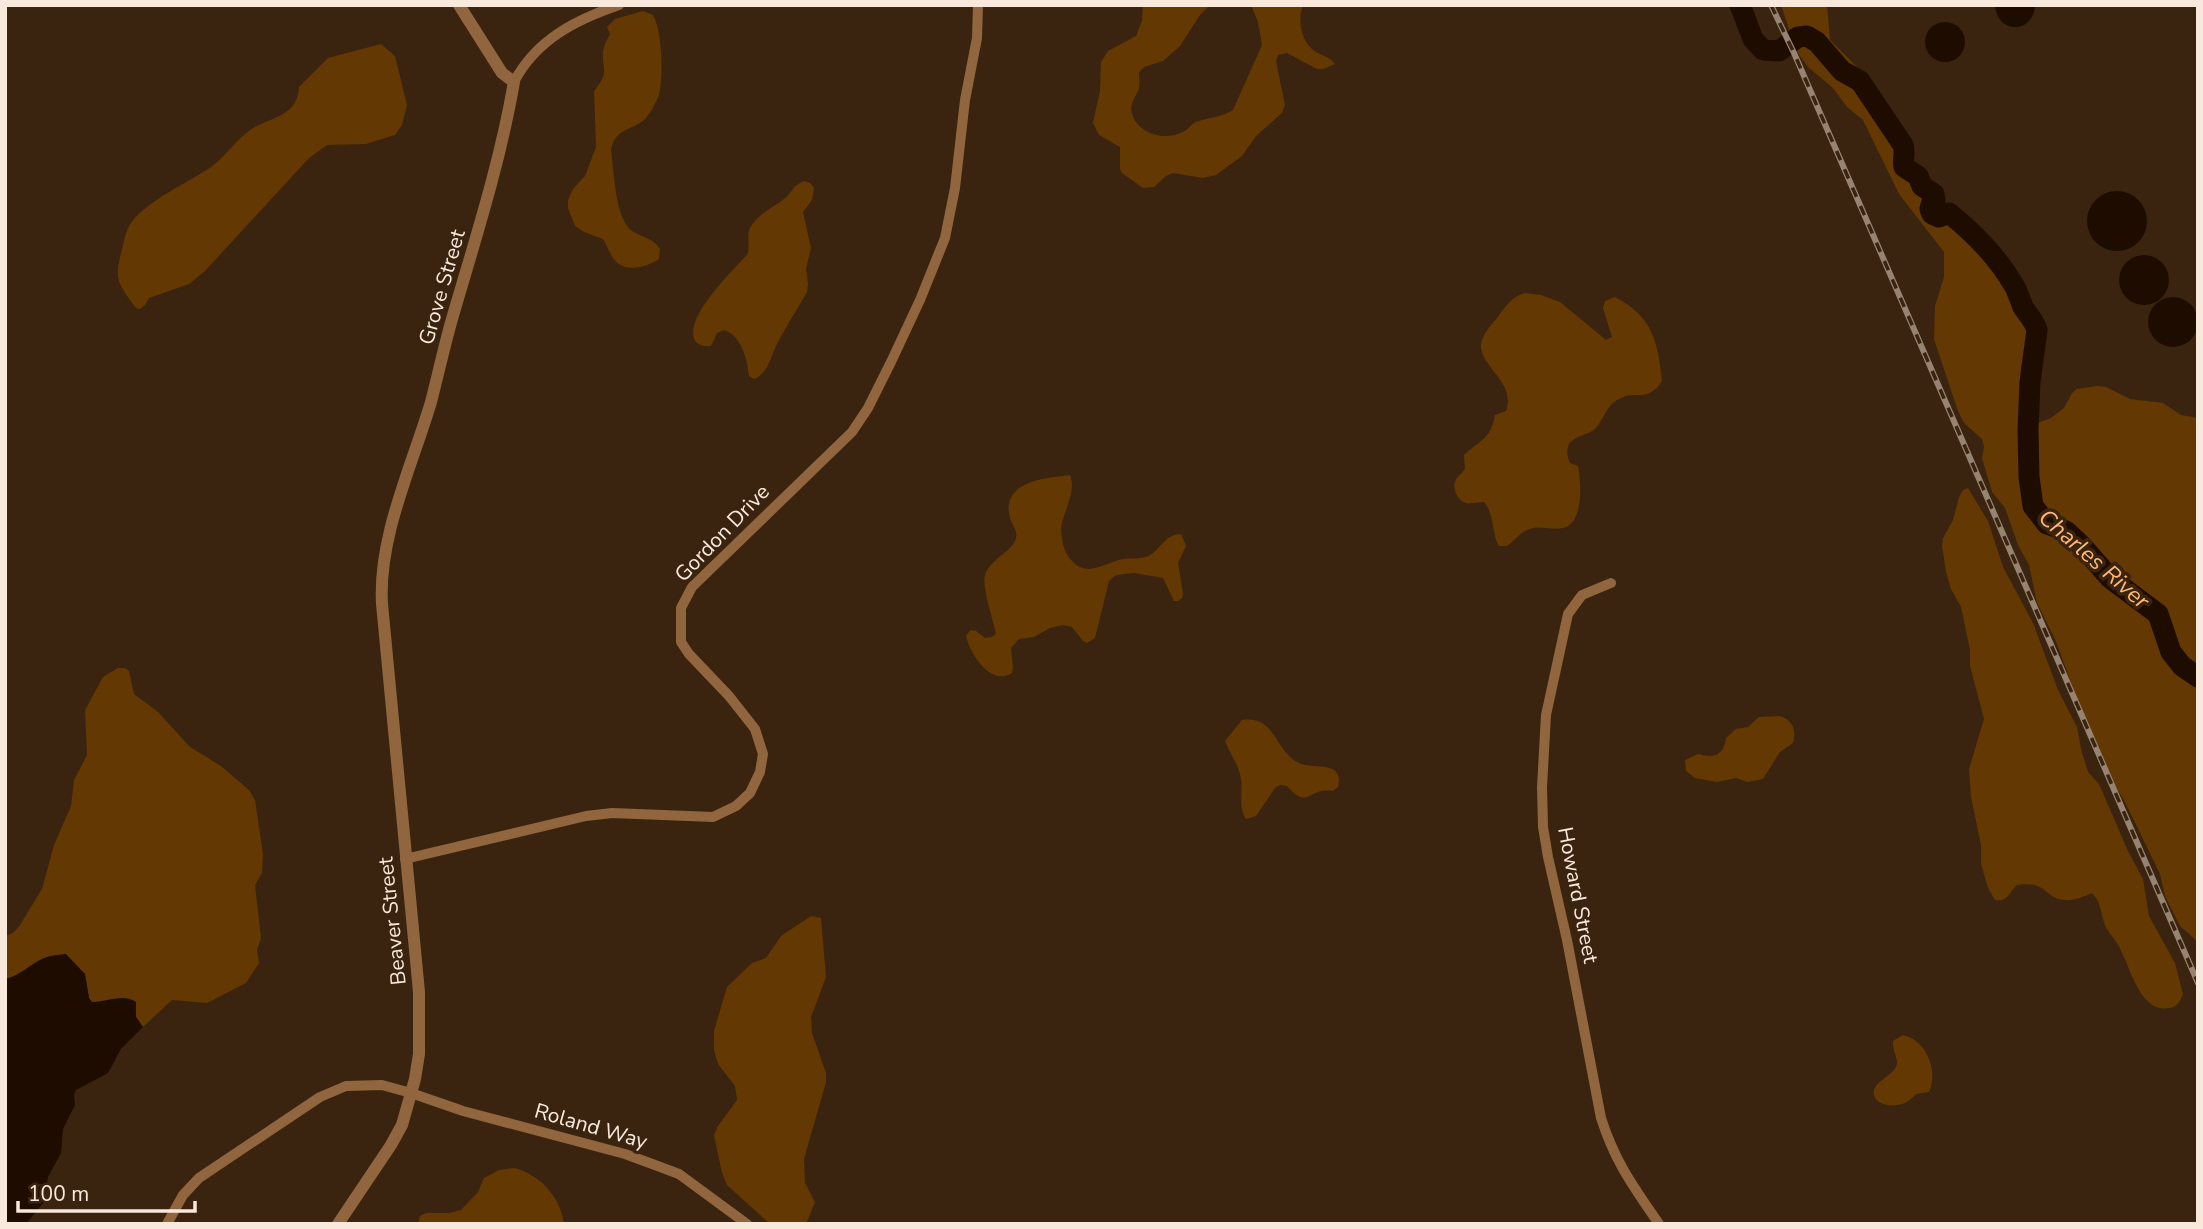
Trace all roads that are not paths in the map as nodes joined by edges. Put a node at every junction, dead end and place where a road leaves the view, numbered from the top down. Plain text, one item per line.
1 (459, 5) edge
2 (619, 5) edge
3 (978, 5) edge
4 (514, 82) junction
5 (1611, 583) dead end
6 (382, 594) joint
7 (405, 859) junction
8 (411, 1093) junction
9 (167, 1224) edge
10 (338, 1224) edge
11 (747, 1224) edge
12 (1659, 1224) edge

1 - 4 street
2 - 4 street
3 - 7 street, Gordon Drive
4 - 6 street, Grove Street
5 - 12 street, Howard Street
6 - 7 street, Beaver Street
7 - 8 street, Beaver Street
8 - 9 street, Roland Way
8 - 10 street, Beaver Street
8 - 11 street, Roland Way

